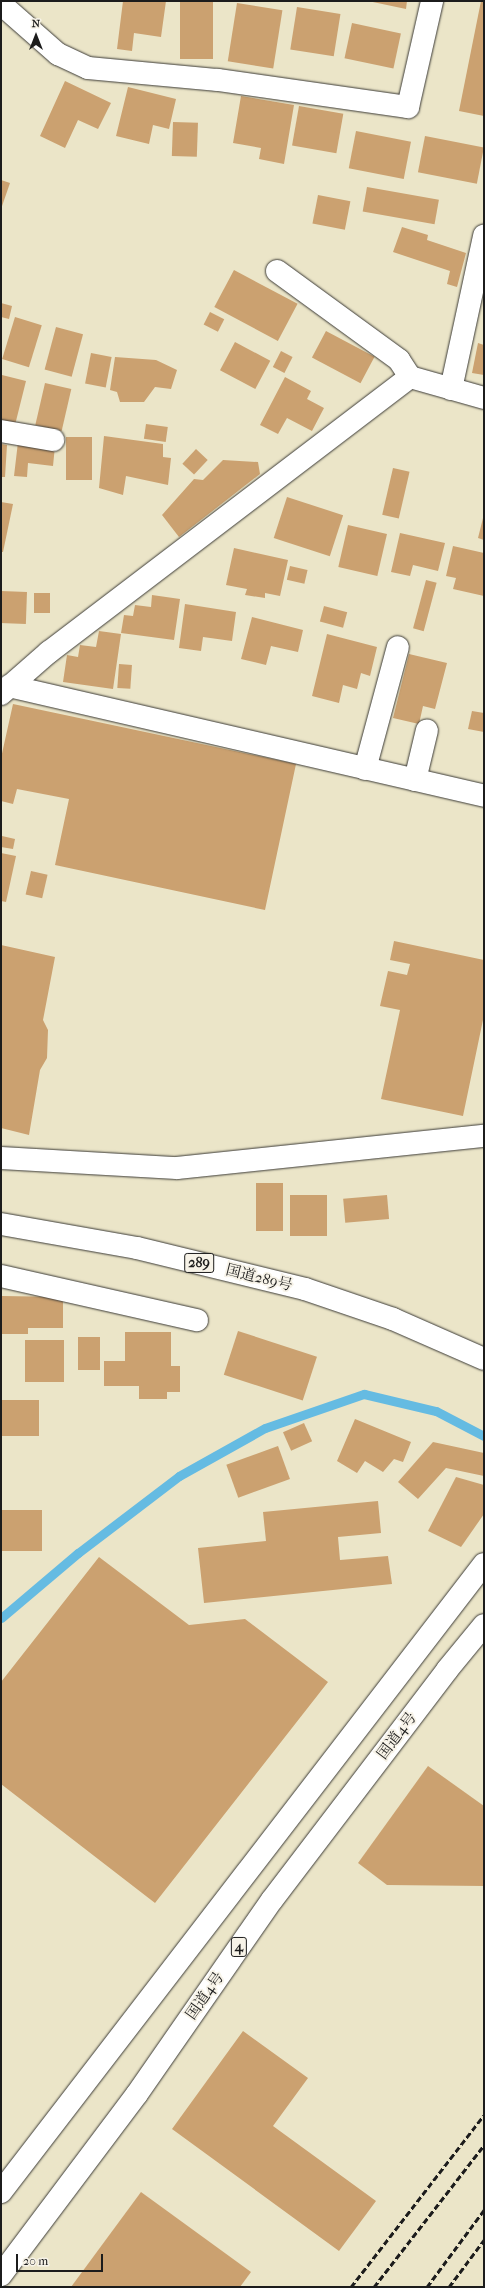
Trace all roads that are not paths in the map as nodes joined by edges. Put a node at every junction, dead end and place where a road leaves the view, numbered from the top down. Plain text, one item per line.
1 (432, 1) edge
2 (1, 4) edge
3 (484, 236) edge
4 (276, 271) dead end
5 (410, 377) junction
6 (451, 389) junction
7 (484, 398) edge
8 (1, 431) edge
9 (53, 440) dead end
10 (398, 647) dead end
11 (5, 690) edge
12 (427, 730) dead end
13 (365, 768) junction
14 (415, 780) junction
15 (484, 796) edge
16 (484, 1136) edge
17 (1, 1158) edge
18 (1, 1224) edge
19 (1, 1276) edge
20 (197, 1320) dead end
21 (484, 1359) edge
22 (484, 1564) edge
23 (484, 1625) edge
24 (1, 2192) edge
25 (1, 2275) edge

1 - 2 main road
3 - 6 main road
4 - 5 main road
5 - 6 main road
5 - 11 main road
6 - 7 main road
8 - 9 main road
10 - 13 main road
11 - 13 main road
12 - 14 main road
13 - 14 main road
14 - 15 main road
16 - 17 main road
18 - 21 main road, 国道289号 / 289
19 - 20 main road
22 - 24 main road
23 - 25 main road, 国道4号 / 4

